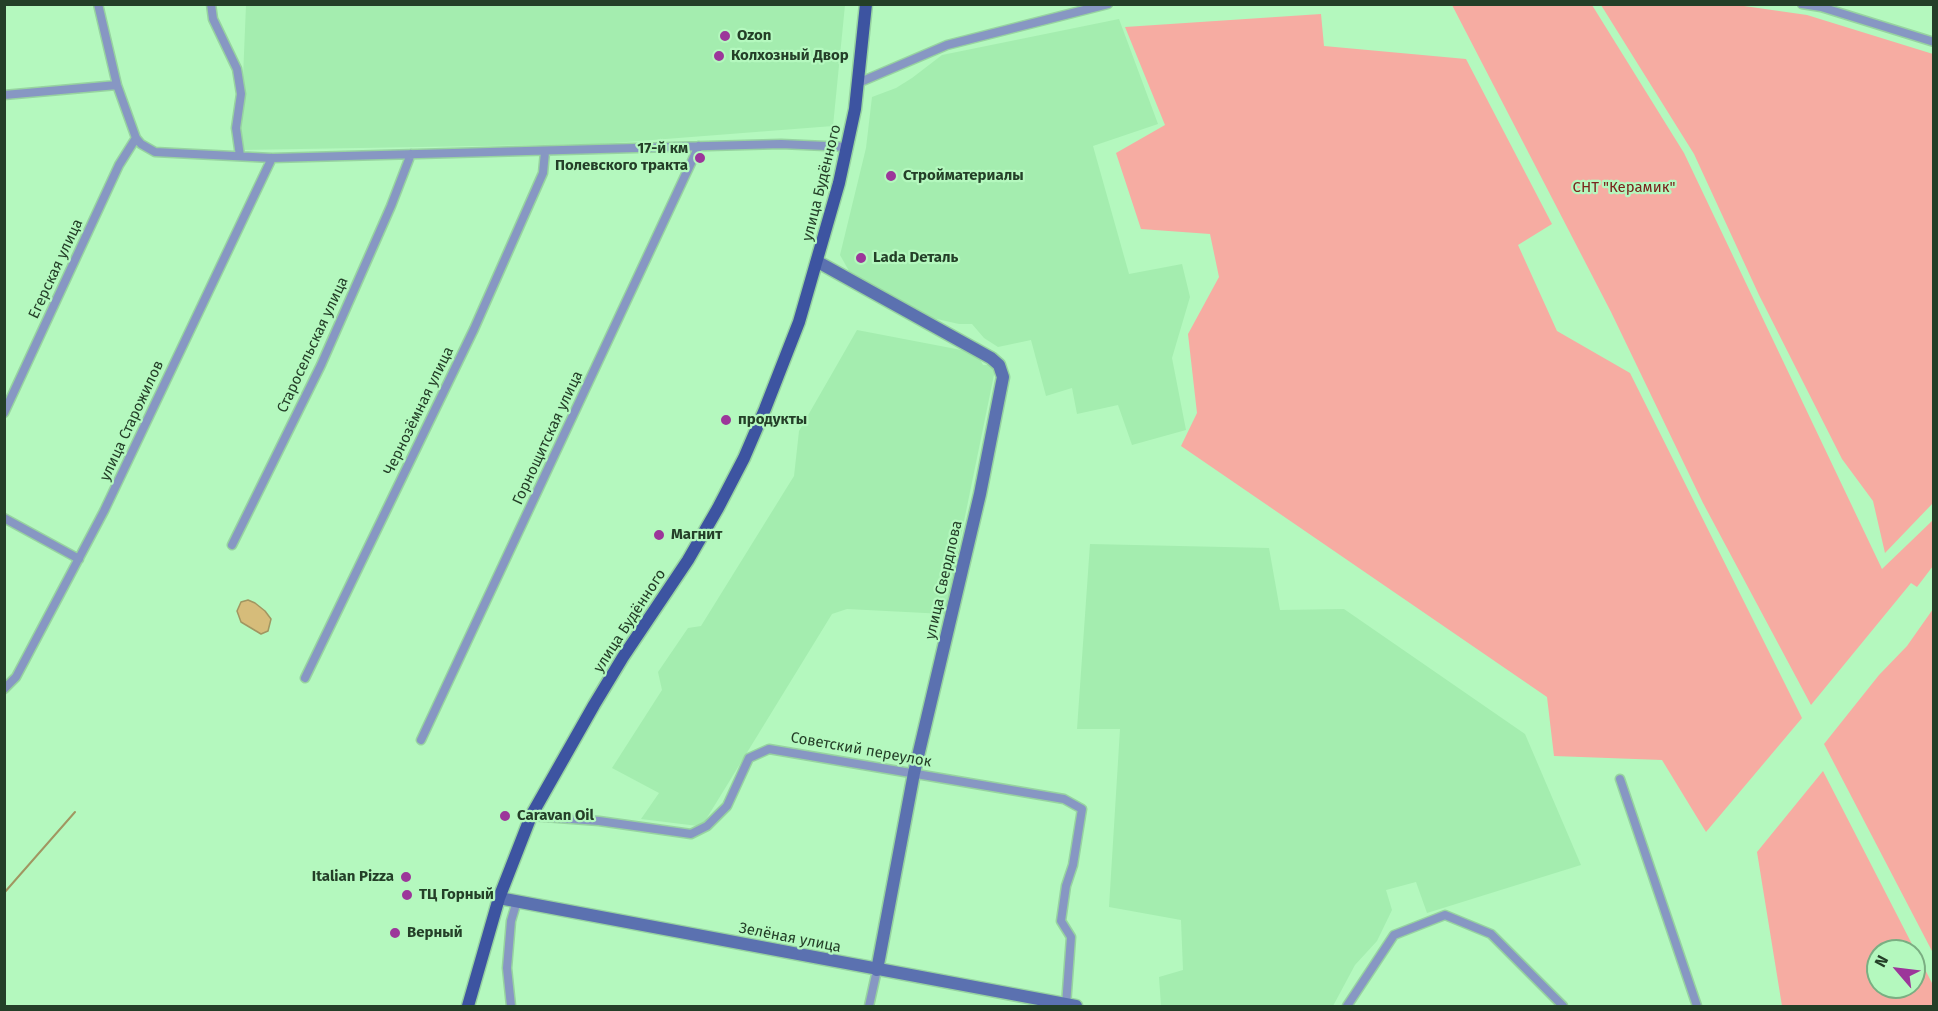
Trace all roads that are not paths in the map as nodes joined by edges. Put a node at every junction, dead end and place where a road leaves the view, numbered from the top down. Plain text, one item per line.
1 (98, 4) edge
2 (211, 4) edge
3 (866, 4) edge
4 (1108, 4) edge
5 (1802, 4) edge
6 (1934, 42) edge
7 (858, 83) junction
8 (117, 85) junction
9 (4, 95) edge
10 (136, 138) junction
11 (699, 146) junction
12 (848, 147) junction
13 (545, 152) junction
14 (411, 154) junction
15 (240, 156) junction
16 (272, 158) junction
17 (818, 261) junction
18 (4, 413) edge
19 (4, 518) edge
20 (232, 545) dead end
21 (79, 559) junction
22 (305, 678) dead end
23 (4, 689) edge
24 (421, 740) dead end
25 (914, 773) junction
26 (1620, 779) dead end
27 (531, 816) junction
28 (499, 898) junction
29 (517, 901) junction
30 (877, 970) junction
31 (1037, 1003) edge
32 (468, 1006) edge
33 (511, 1006) edge
34 (868, 1006) edge
35 (1071, 1006) edge
36 (1347, 1006) edge
37 (1563, 1006) edge
38 (1697, 1006) edge

1 - 8 street
2 - 15 street
3 - 7 main road, улица Будённого
4 - 7 street
5 - 6 street
7 - 12 main road, улица Будённого
8 - 9 street
8 - 10 street
10 - 15 street
10 - 18 street, Егерская улица
11 - 12 street
11 - 13 street
11 - 24 street, Горнощитская улица
12 - 17 main road, улица Будённого
13 - 14 street
13 - 22 street, Чернозёмная улица
14 - 16 street
14 - 20 street, Старосельская улица
15 - 16 street
16 - 21 street, улица Старожилов
17 - 25 street, улица Свердлова
17 - 27 main road, улица Будённого
19 - 21 street
21 - 23 street, улица Старожилов
25 - 27 street, Советский переулок
25 - 30 street, улица Свердлова
25 - 35 street, Советский переулок
26 - 38 street
27 - 28 main road, улица Будённого
28 - 29 street, Зелёная улица
28 - 32 main road, улица Будённого
29 - 30 street, Зелёная улица
29 - 33 street
30 - 31 street, Зелёная улица
30 - 34 street, улица Свердлова
31 - 35 street, Зелёная улица
36 - 37 street

